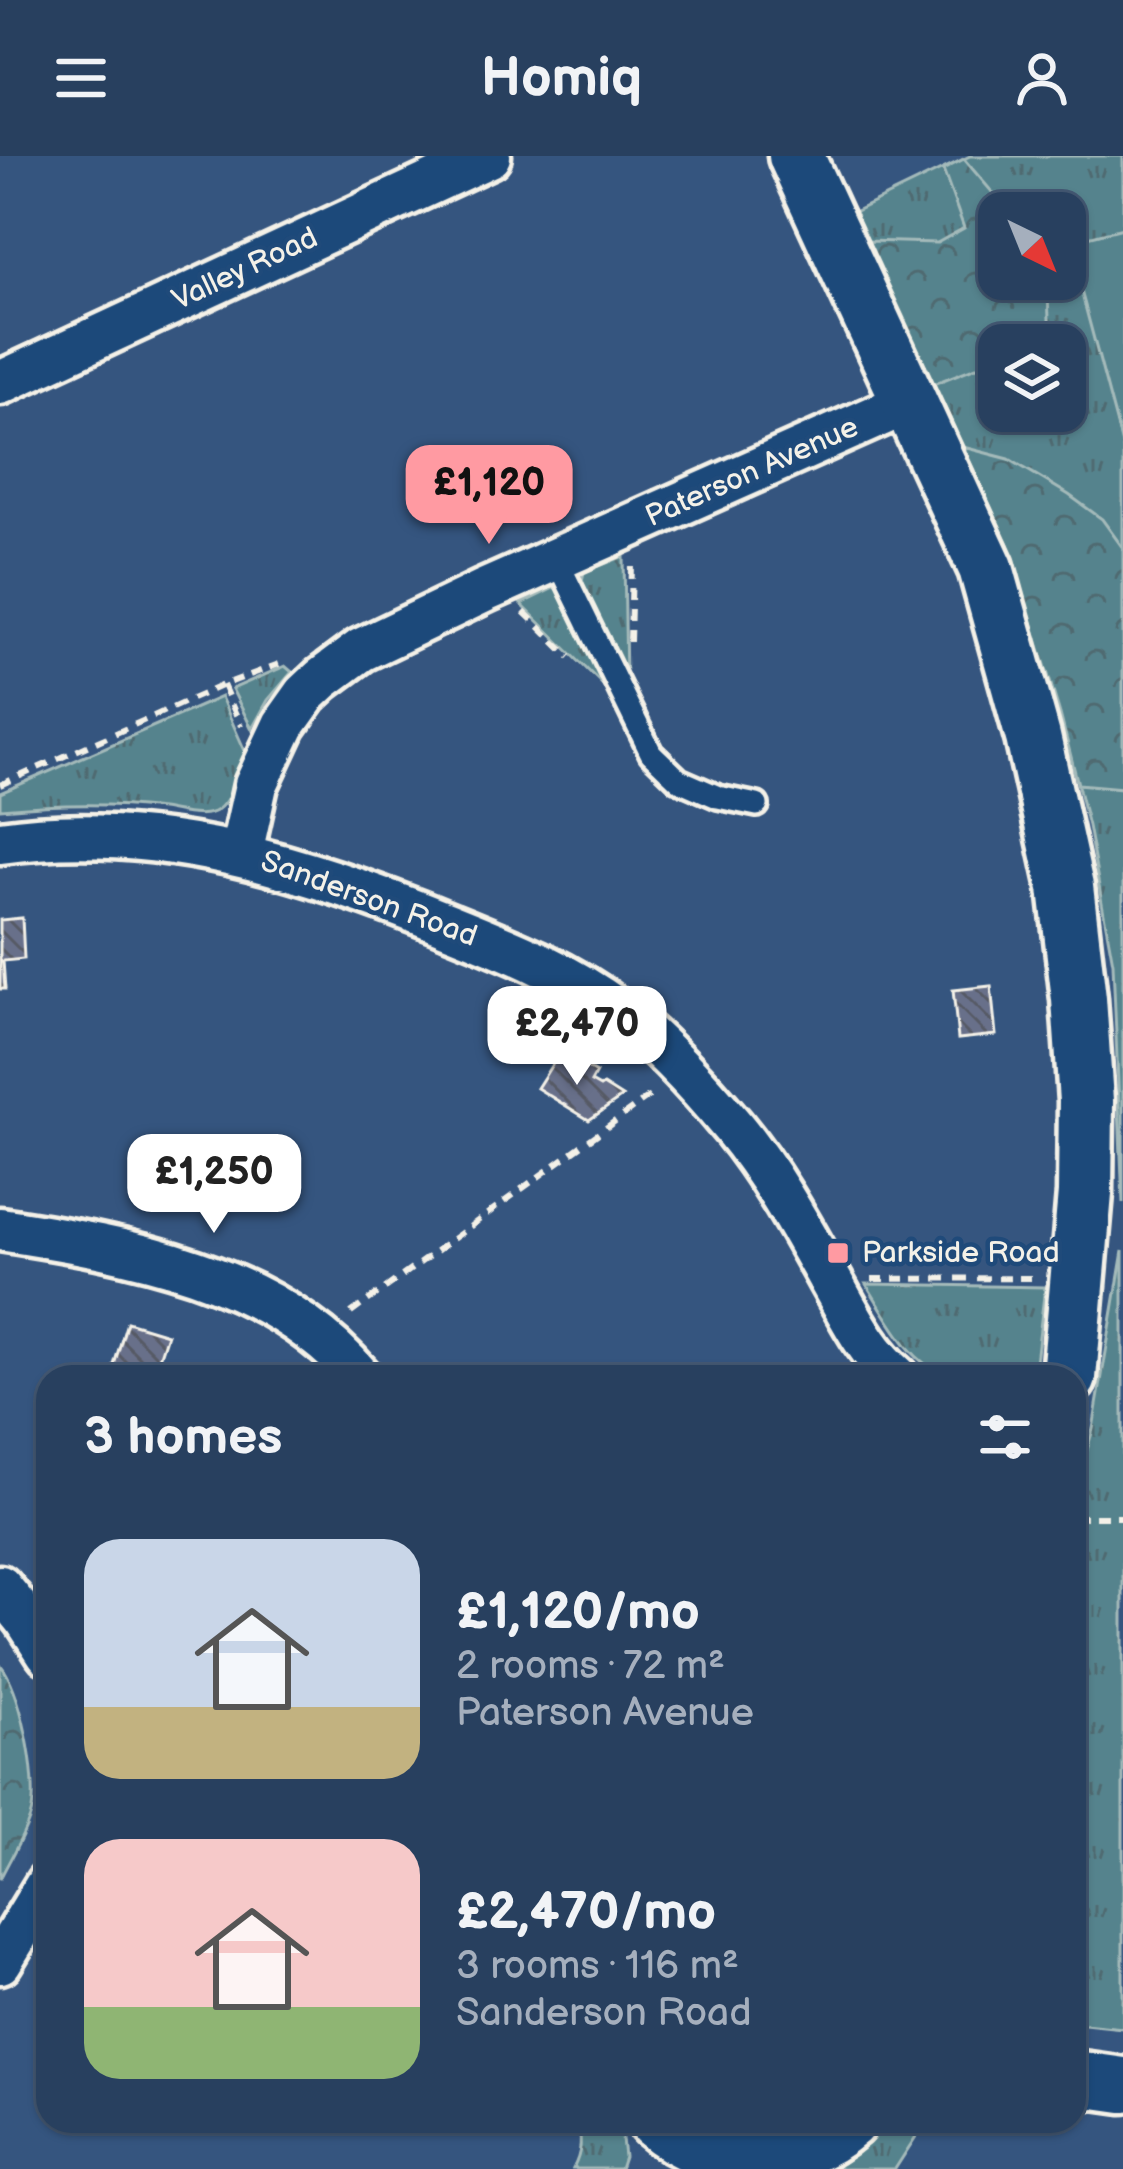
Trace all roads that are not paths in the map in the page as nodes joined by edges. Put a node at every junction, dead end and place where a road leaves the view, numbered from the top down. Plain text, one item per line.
1 (489, 156) edge
2 (796, 156) edge
3 (0, 383) edge
4 (909, 402) junction
5 (557, 560) junction
6 (757, 805) dead end
7 (0, 842) edge
8 (241, 853) junction
9 (0, 1229) edge
10 (348, 1365) edge
11 (885, 1365) edge
12 (1070, 1365) edge
13 (0, 1587) edge
14 (36, 1636) edge
15 (36, 1903) edge
16 (0, 1962) edge
17 (1086, 2080) edge
18 (1123, 2085) edge
19 (839, 2133) edge
20 (663, 2144) edge

1 - 3 street, Valley Road
2 - 4 street
4 - 5 street, Paterson Avenue
4 - 12 street
5 - 6 lane
5 - 8 street, Paterson Avenue
7 - 8 street, Sanderson Road
8 - 11 street, Sanderson Road
9 - 10 street
13 - 14 street
15 - 16 street
17 - 18 street
19 - 20 street

